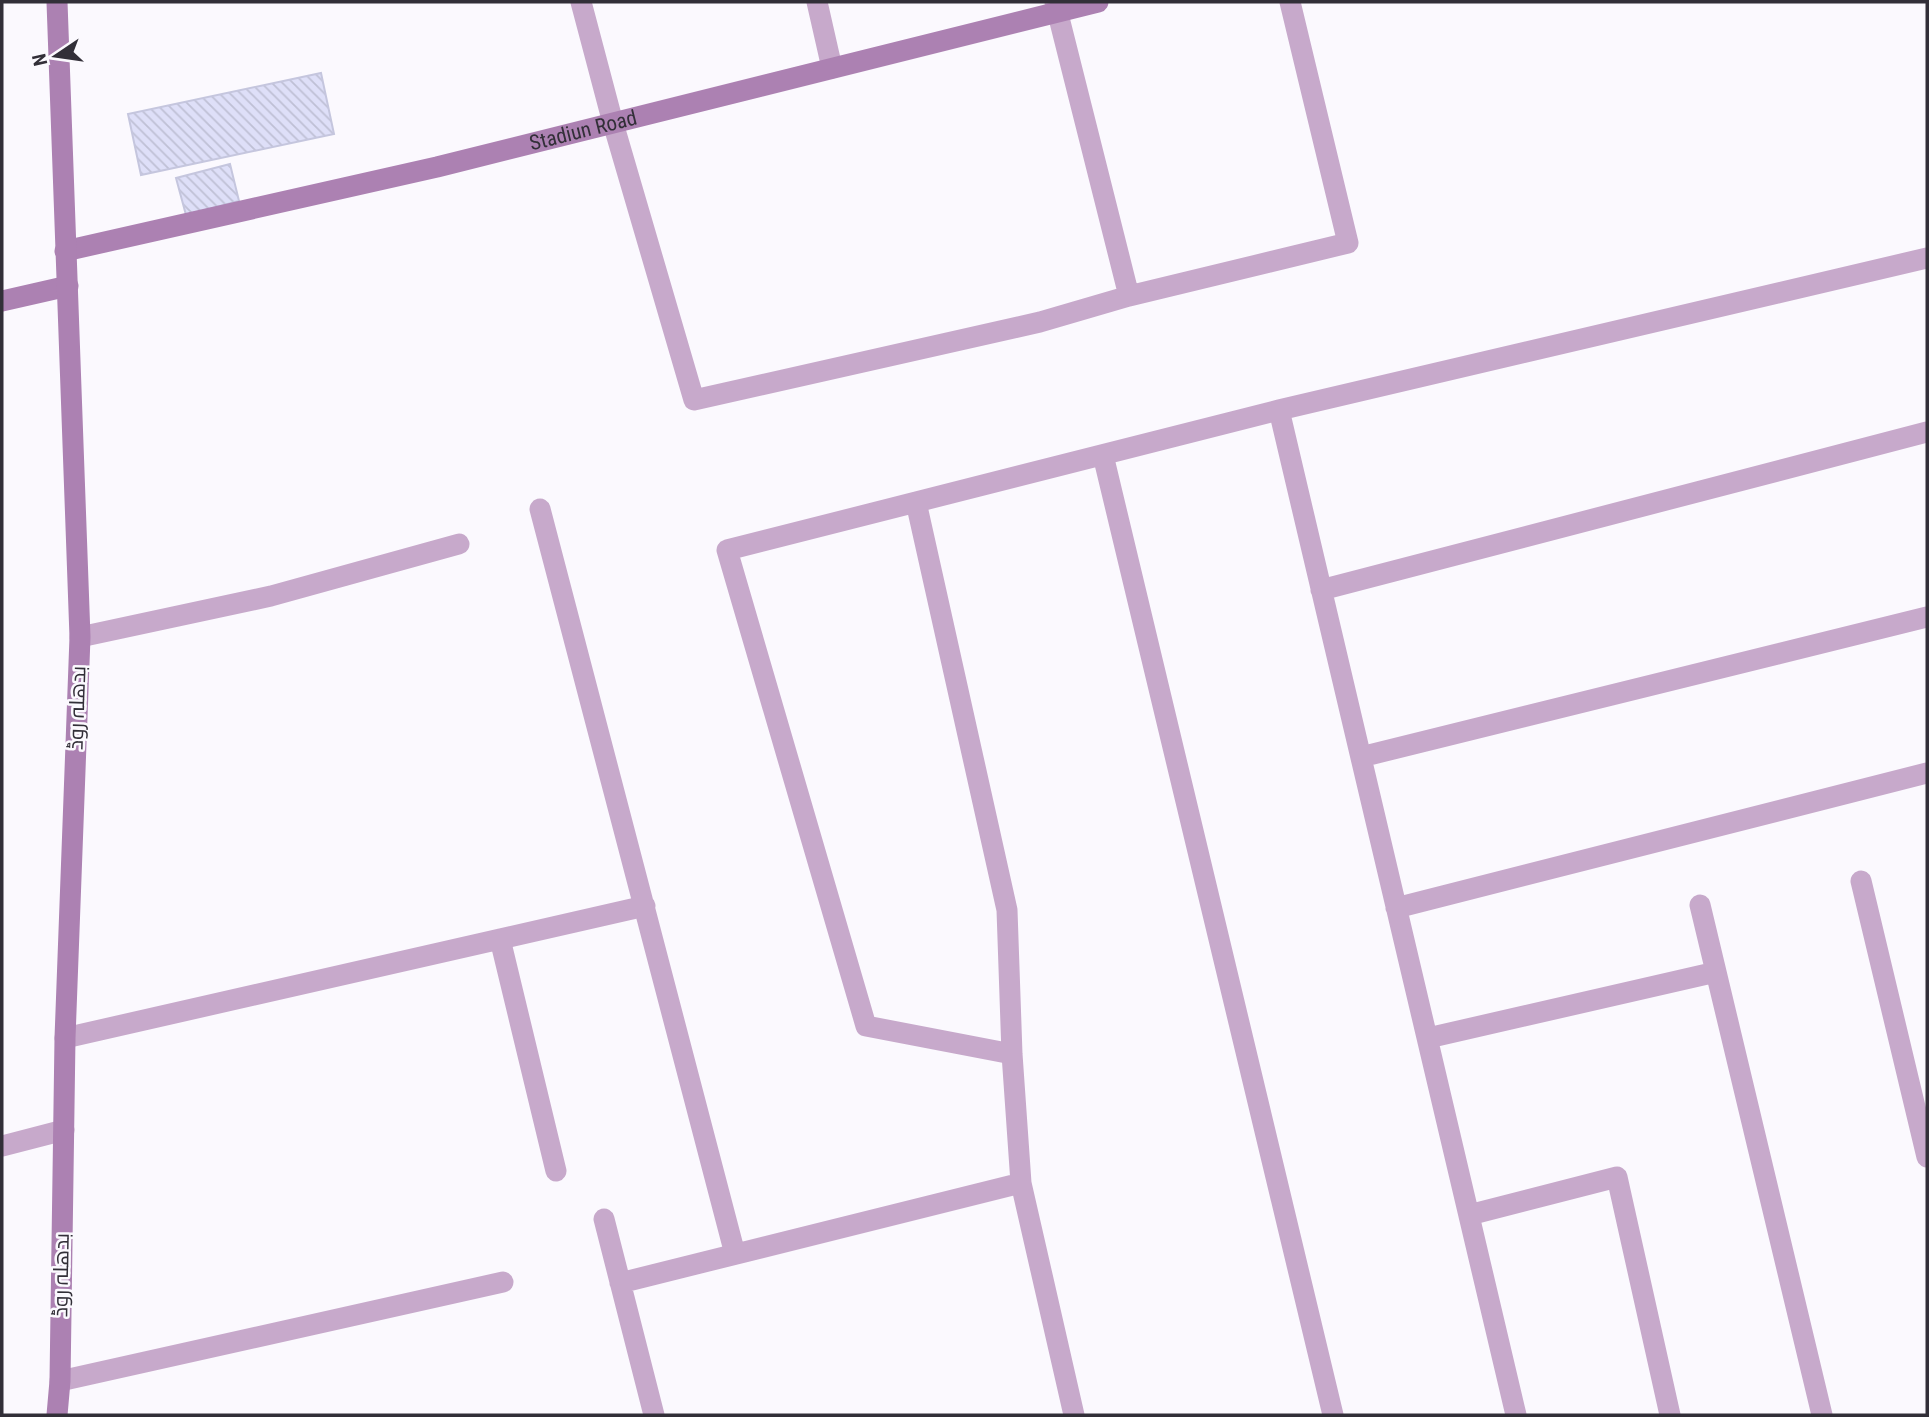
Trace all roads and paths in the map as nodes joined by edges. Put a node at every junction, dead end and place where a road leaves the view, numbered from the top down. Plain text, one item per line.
1 (57, 2) edge
2 (581, 2) edge
3 (817, 2) edge
4 (1098, 2) edge
5 (1290, 2) edge
6 (1056, 7) edge
7 (832, 68) junction
8 (613, 123) junction
9 (65, 251) junction
10 (1927, 258) edge
11 (68, 286) junction
12 (1129, 296) junction
13 (2, 301) edge
14 (1279, 410) junction
15 (1927, 432) edge
16 (1103, 455) junction
17 (916, 502) junction
18 (540, 509) dead end
19 (458, 544) dead end
20 (1321, 590) junction
21 (1927, 617) edge
22 (80, 637) junction
23 (1361, 757) junction
24 (1927, 773) edge
25 (1861, 881) dead end
26 (1700, 905) dead end
27 (645, 906) junction
28 (1396, 908) junction
29 (500, 939) junction
30 (1716, 972) junction
31 (65, 1038) junction
32 (1427, 1038) junction
33 (1012, 1054) junction
34 (64, 1130) junction
35 (2, 1146) edge
36 (1927, 1157) edge
37 (556, 1171) dead end
38 (1021, 1182) junction
39 (1469, 1215) junction
40 (604, 1219) dead end
41 (735, 1254) junction
42 (503, 1282) dead end
43 (620, 1283) junction
44 (60, 1381) junction
45 (57, 1415) edge
46 (654, 1415) edge
47 (1074, 1415) edge
48 (1333, 1415) edge
49 (1516, 1415) edge
50 (1670, 1415) edge
51 (1822, 1415) edge

1 - 9 main road, بدھلہ روڈ
2 - 8 street
3 - 7 street
4 - 6 main road, Stadiun Road
5 - 12 street
6 - 7 main road, Stadiun Road
6 - 12 street
7 - 8 main road, Stadiun Road
8 - 9 main road, Stadiun Road
8 - 12 street
9 - 11 main road, بدھلہ روڈ
10 - 14 street
11 - 13 main road
11 - 22 main road, بدھلہ روڈ
14 - 16 street
14 - 20 street
15 - 20 street
16 - 17 street
16 - 48 street
17 - 33 street
17 - 33 street
18 - 27 street
19 - 22 street
20 - 23 street
21 - 23 street
22 - 31 main road, بدھلہ روڈ
23 - 28 street
24 - 28 street
25 - 36 street
26 - 30 street
27 - 29 street
27 - 41 street
28 - 32 street
29 - 31 street
29 - 37 street
30 - 32 street
30 - 51 street
31 - 34 main road, بدھلہ روڈ
32 - 39 street
33 - 38 street
34 - 35 street
34 - 44 main road, بدھلہ روڈ
38 - 41 street
38 - 47 street
39 - 49 street
39 - 50 street
40 - 43 street
41 - 43 street
42 - 44 street
43 - 46 street
44 - 45 main road, بدھلہ روڈ

